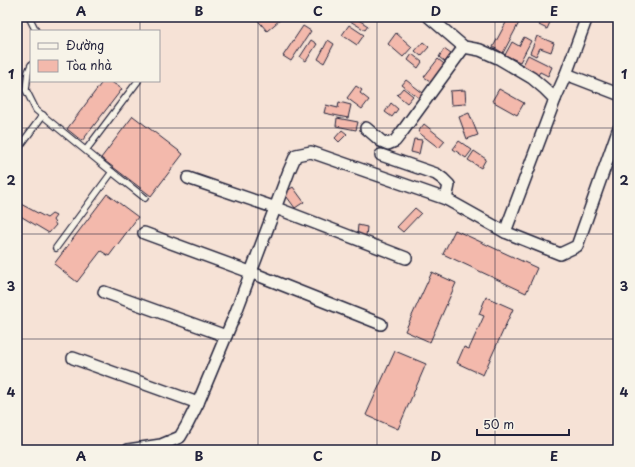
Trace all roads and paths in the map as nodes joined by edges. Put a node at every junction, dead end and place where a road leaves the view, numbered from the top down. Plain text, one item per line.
1 (29, 17) edge
2 (429, 17) edge
3 (587, 17) edge
4 (36, 30) edge
5 (464, 47) junction
6 (30, 67) edge
7 (566, 74) junction
8 (137, 82) edge
9 (618, 94) edge
10 (555, 99) junction
11 (43, 115) junction
12 (366, 128) dead end
13 (618, 130) edge
14 (17, 150) edge
15 (86, 150) junction
16 (381, 155) dead end
17 (112, 172) junction
18 (188, 178) dead end
19 (145, 198) dead end
20 (446, 199) junction
21 (276, 208) junction
22 (505, 232) junction
23 (144, 233) dead end
24 (56, 248) dead end
25 (406, 258) dead end
26 (250, 272) junction
27 (104, 292) dead end
28 (381, 324) dead end
29 (226, 336) junction
30 (73, 358) dead end
31 (198, 402) junction
32 (128, 450) edge

1 - 4 lane
2 - 5 street
3 - 7 street
5 - 10 street
5 - 12 street
6 - 11 lane
7 - 9 street
7 - 10 street
8 - 15 lane
10 - 22 street
11 - 14 lane
11 - 15 lane
13 - 22 street
15 - 17 lane
16 - 20 street
17 - 19 lane
17 - 24 lane
18 - 21 street
20 - 21 street
20 - 22 street
21 - 25 street
21 - 26 street
23 - 26 street
26 - 28 street
26 - 29 street
27 - 29 street
29 - 31 street
30 - 31 street
31 - 32 street

